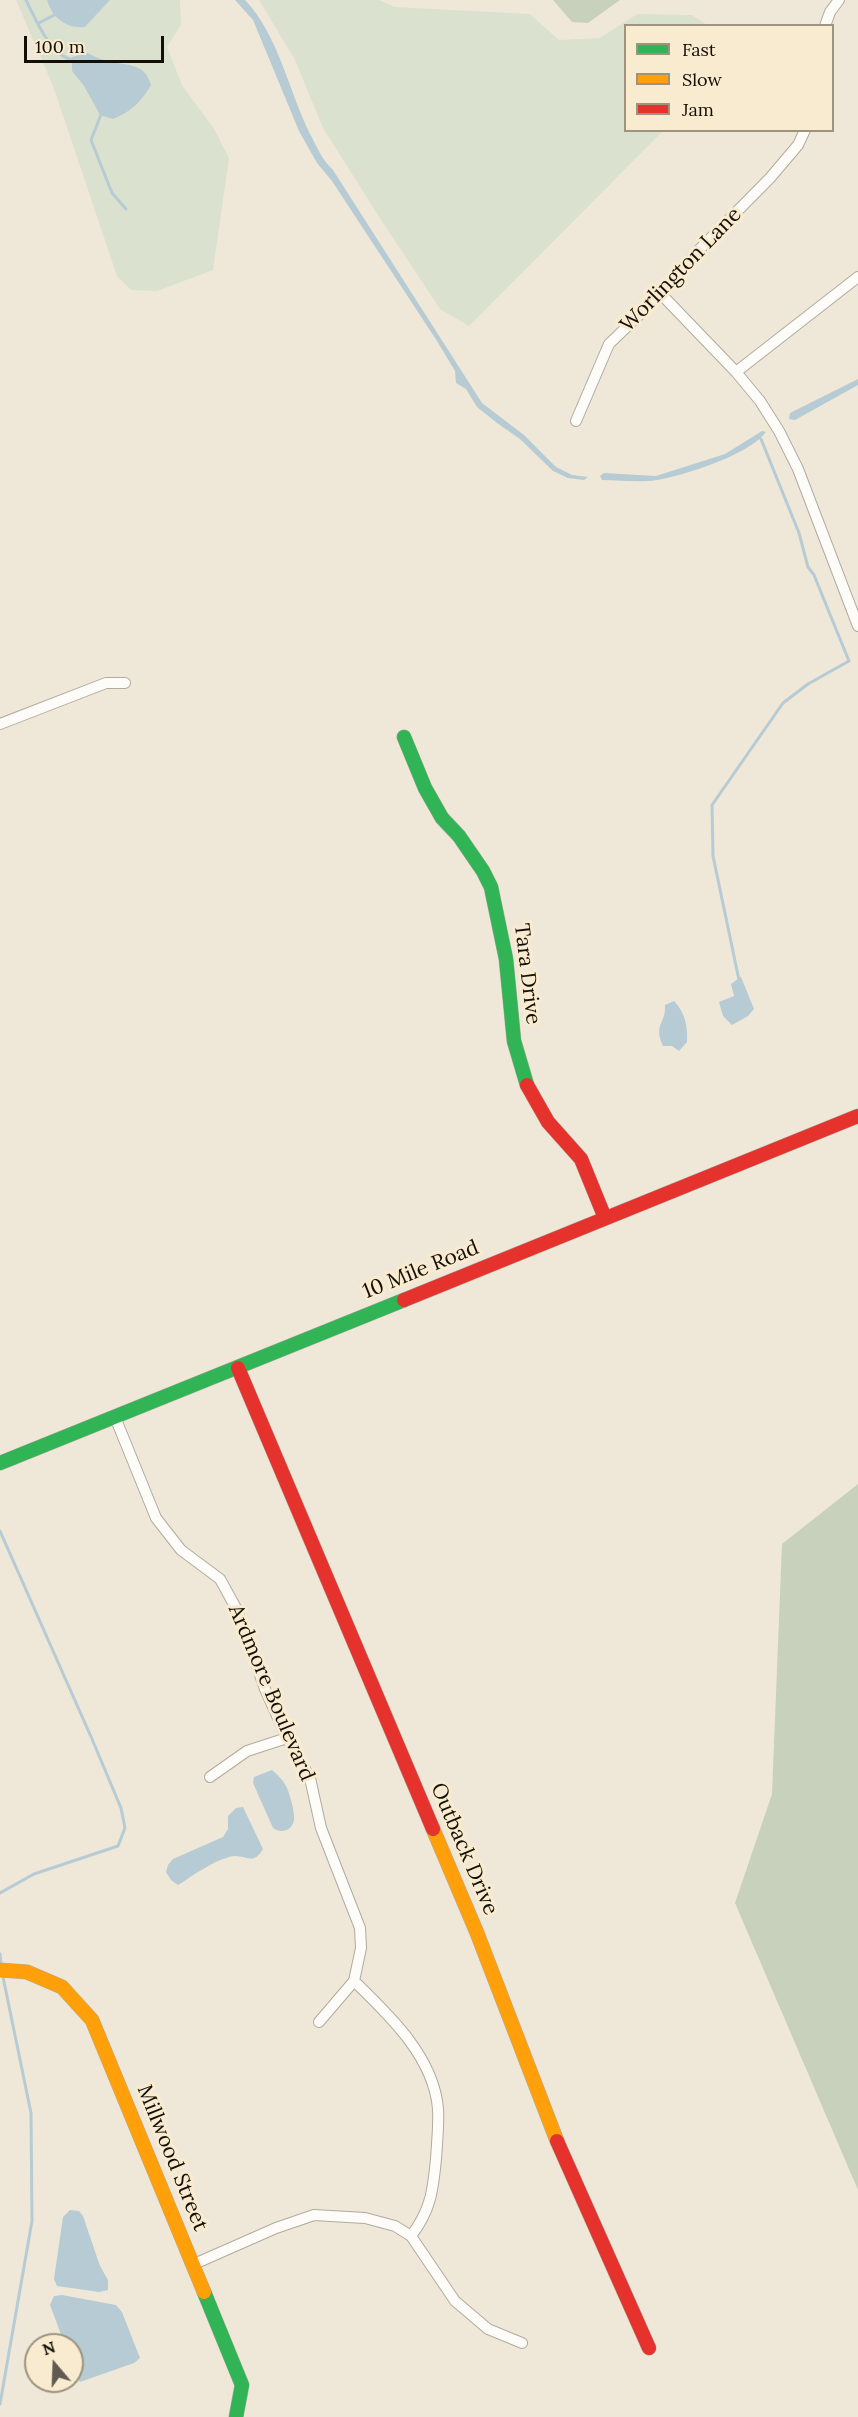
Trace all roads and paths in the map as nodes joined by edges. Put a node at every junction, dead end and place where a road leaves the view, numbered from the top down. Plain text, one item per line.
1 (839, 0) edge
2 (826, 24) edge
3 (804, 132) edge
4 (858, 277) edge
5 (661, 294) junction
6 (736, 372) junction
7 (576, 421) dead end
8 (858, 626) edge
9 (125, 683) dead end
10 (0, 724) edge
11 (404, 736) dead end
12 (858, 1116) edge
13 (605, 1218) junction
14 (238, 1368) junction
15 (114, 1417) junction
16 (0, 1463) edge
17 (287, 1738) junction
18 (210, 1777) dead end
19 (0, 1970) edge
20 (354, 1981) junction
21 (319, 2022) dead end
22 (411, 2236) junction
23 (192, 2265) junction
24 (522, 2343) dead end
25 (649, 2348) dead end
26 (236, 2417) edge

1 - 2 street
3 - 5 street, Worlington Lane
4 - 6 street
5 - 6 street
5 - 7 street, Worlington Lane
6 - 8 street
9 - 10 street
11 - 13 street, Tara Drive
12 - 13 street, 10 Mile Road
13 - 14 street, 10 Mile Road
14 - 15 street, 10 Mile Road
14 - 25 street, Outback Drive
15 - 16 street, 10 Mile Road
15 - 17 street, Ardmore Boulevard
17 - 18 street
17 - 20 street, Ardmore Boulevard
19 - 23 street, Millwood Street
20 - 21 street, Ardmore Boulevard
20 - 22 street
22 - 23 street
22 - 24 street
23 - 26 street, Millwood Street

